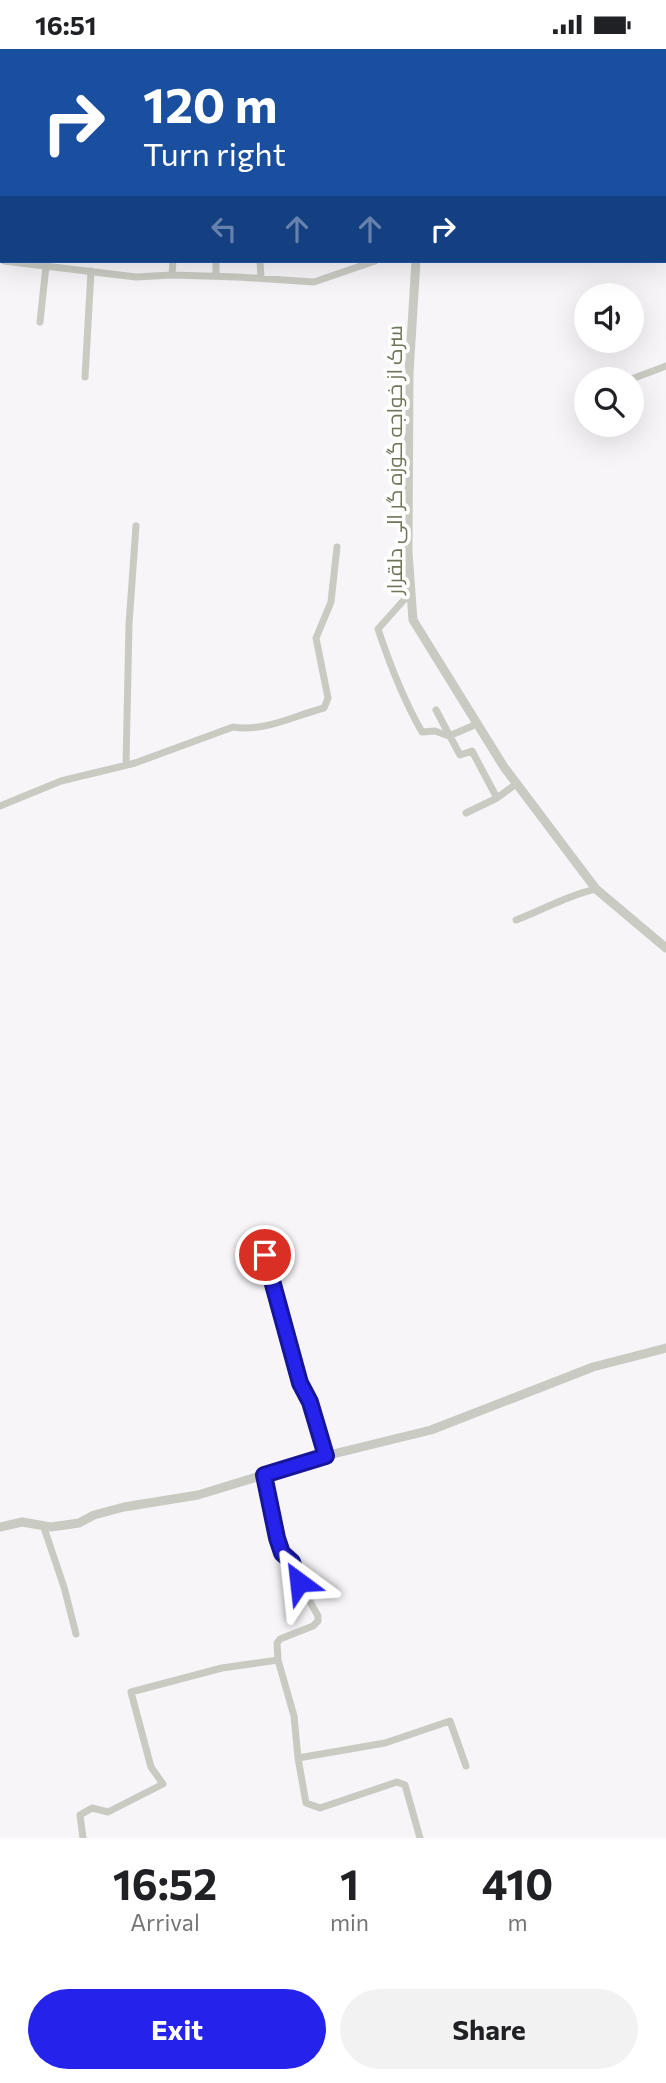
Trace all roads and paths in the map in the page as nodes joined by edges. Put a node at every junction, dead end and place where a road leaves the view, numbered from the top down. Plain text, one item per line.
1 (28, 263) edge
2 (173, 263) edge
3 (216, 263) edge
4 (260, 263) edge
5 (369, 263) edge
6 (416, 263) edge
7 (46, 265) junction
8 (92, 271) junction
9 (172, 275) junction
10 (216, 276) junction
11 (261, 278) junction
12 (40, 322) dead end
13 (666, 366) edge
14 (644, 374) edge
15 (85, 377) dead end
16 (136, 526) dead end
17 (337, 547) dead end
18 (411, 592) junction
19 (436, 710) dead end
20 (477, 724) junction
21 (449, 736) junction
22 (126, 765) junction
23 (516, 784) junction
24 (497, 798) junction
25 (0, 806) edge
26 (466, 813) dead end
27 (596, 889) junction
28 (516, 920) dead end
29 (666, 948) edge
30 (265, 1255) dead end
31 (666, 1347) edge
32 (326, 1456) junction
33 (264, 1475) junction
34 (43, 1525) junction
35 (0, 1527) edge
36 (76, 1634) dead end
37 (278, 1660) junction
38 (298, 1758) junction
39 (466, 1766) dead end
40 (83, 1838) edge
41 (421, 1838) edge

1 - 7 street
2 - 9 street
3 - 10 street
4 - 11 street
5 - 11 street
6 - 18 street, سرک از خواجه گوزه گر الی دلقرار
7 - 8 street
7 - 12 street
8 - 9 street
8 - 15 street
9 - 10 street
10 - 11 street
13 - 14 street
16 - 22 street
17 - 22 street
18 - 20 street, سرک از خواجه گوزه گر الی دلقرار
18 - 21 street
19 - 21 street
20 - 21 street
20 - 23 street, سرک از خواجه گوزه گر الی دلقرار
21 - 24 street
22 - 25 street
23 - 24 street
23 - 27 street, سرک از خواجه گوزه گر الی دلقرار
24 - 26 street
27 - 28 street
27 - 29 street, سرک از خواجه گوزه گر الی دلقرار
30 - 32 street
31 - 32 street
32 - 33 street
33 - 34 street
33 - 37 street
34 - 35 street
34 - 36 street
37 - 38 street
37 - 40 street
38 - 39 street
38 - 41 street

